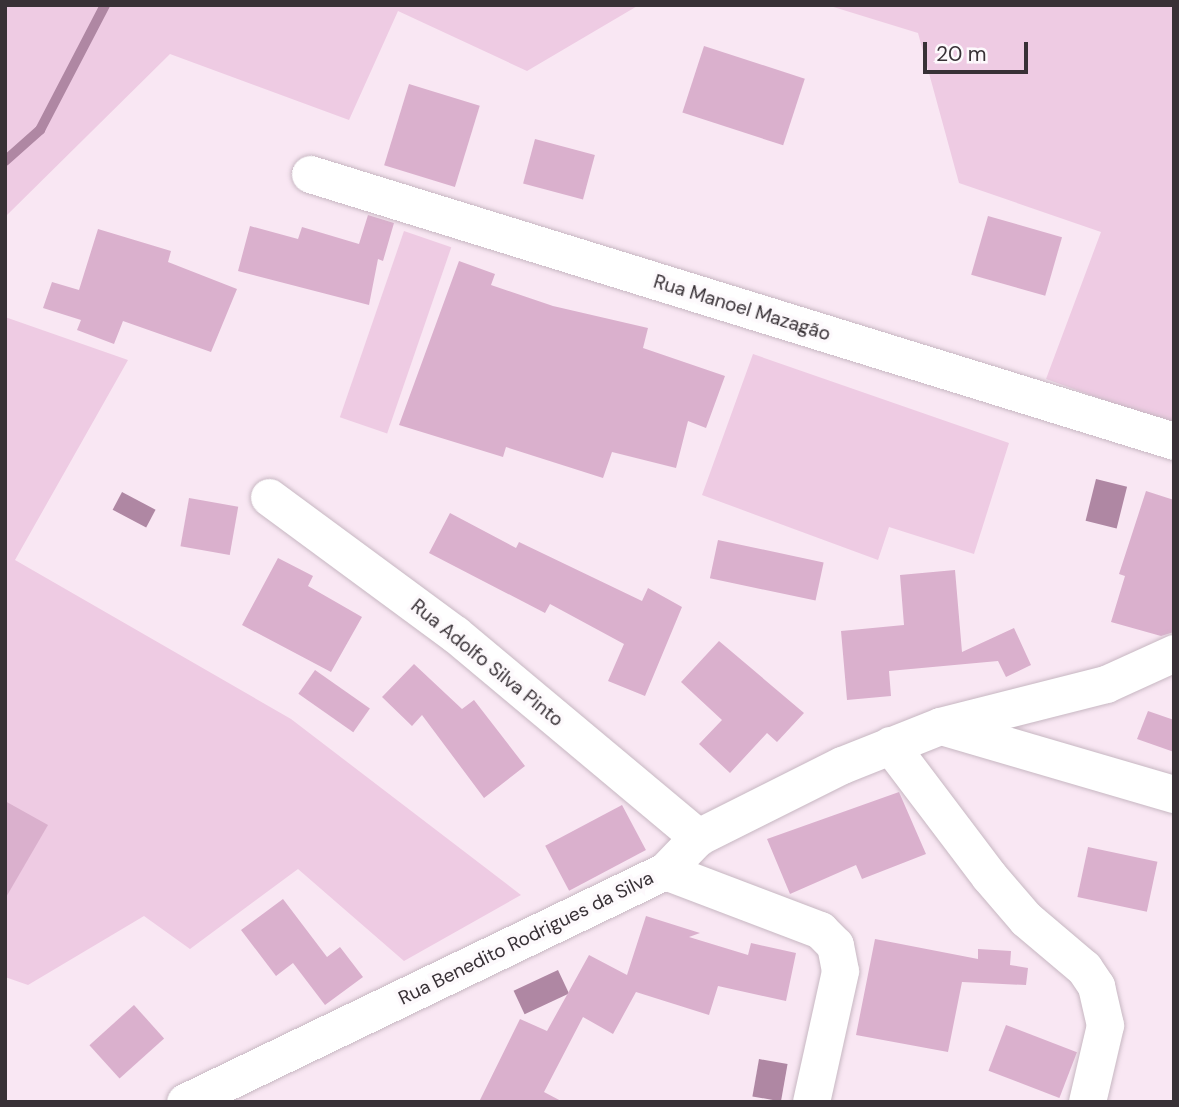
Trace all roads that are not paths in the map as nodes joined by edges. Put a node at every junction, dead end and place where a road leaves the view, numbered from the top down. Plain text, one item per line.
1 (310, 174) dead end
2 (1174, 442) edge
3 (269, 497) dead end
4 (1174, 653) edge
5 (940, 726) junction
6 (890, 745) junction
7 (1174, 794) edge
8 (698, 837) junction
9 (665, 871) junction
10 (185, 1102) edge
11 (811, 1102) edge
12 (1087, 1102) edge

1 - 2 street, Rua Manoel Mazagão
3 - 8 street, Rua Adolfo Silva Pinto
4 - 5 street, Rua Benedito Rodrigues da Silva
5 - 6 street, Rua Benedito Rodrigues da Silva
5 - 7 street
6 - 8 street, Rua Benedito Rodrigues da Silva
6 - 12 street
8 - 9 street, Rua Benedito Rodrigues da Silva
9 - 10 street, Rua Benedito Rodrigues da Silva
9 - 11 street

